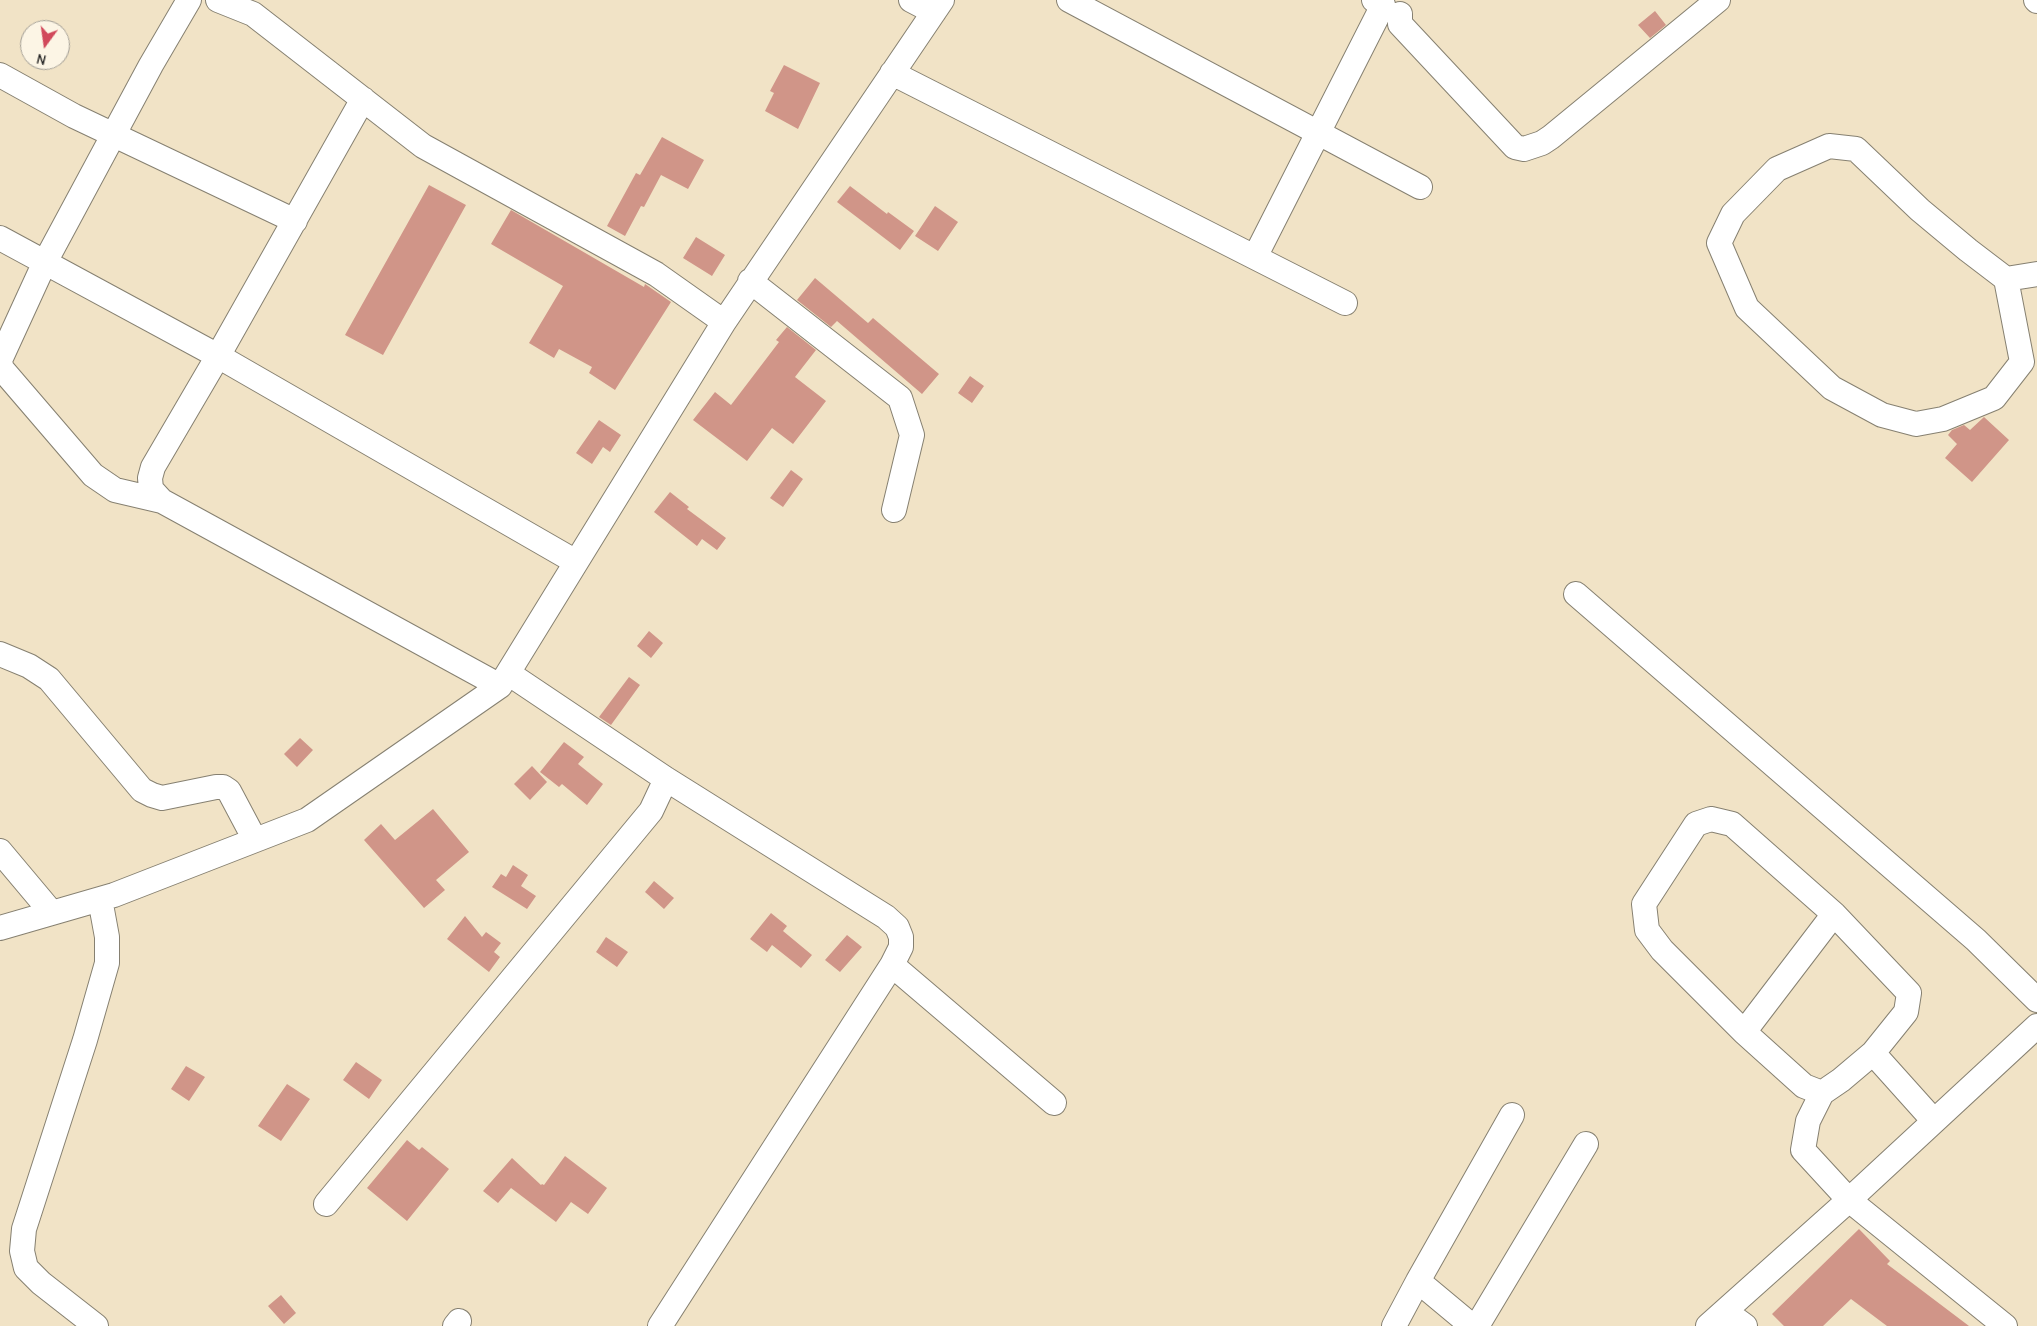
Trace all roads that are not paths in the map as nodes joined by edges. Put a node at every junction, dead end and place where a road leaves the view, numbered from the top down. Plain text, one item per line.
1 (189, 0) edge
2 (911, 0) edge
3 (1069, 0) edge
4 (1374, 0) edge
5 (1718, 0) edge
6 (229, 2) edge
7 (938, 6) edge
8 (1400, 14) dead end
9 (892, 73) junction
10 (0, 75) edge
11 (363, 99) junction
12 (1318, 133) junction
13 (114, 134) junction
14 (1420, 187) dead end
15 (294, 221) junction
16 (0, 238) edge
17 (1255, 257) junction
18 (44, 264) junction
19 (2037, 274) edge
20 (2006, 279) junction
21 (750, 281) junction
22 (1345, 304) dead end
23 (724, 322) junction
24 (218, 356) junction
25 (0, 361) edge
26 (162, 500) junction
27 (894, 510) dead end
28 (576, 562) junction
29 (1576, 594) dead end
30 (0, 654) edge
31 (504, 680) junction
32 (666, 779) junction
33 (255, 840) junction
34 (0, 851) edge
35 (100, 899) junction
36 (52, 913) junction
37 (1834, 914) junction
38 (0, 928) edge
39 (892, 965) junction
40 (2037, 1000) edge
41 (2037, 1026) edge
42 (1744, 1032) junction
43 (1873, 1053) junction
44 (1822, 1093) junction
45 (1054, 1103) dead end
46 (1512, 1115) dead end
47 (1934, 1121) junction
48 (1586, 1144) dead end
49 (1849, 1200) junction
50 (326, 1204) dead end
51 (1418, 1281) junction
52 (1717, 1319) edge
53 (96, 1326) edge
54 (660, 1326) edge
55 (1394, 1326) edge
56 (1472, 1326) edge
57 (1477, 1326) edge
58 (1745, 1326) edge
59 (2006, 1326) edge

1 - 13 street
2 - 7 street
3 - 12 street
4 - 12 street
5 - 8 street
6 - 11 street
7 - 9 street
9 - 17 street
9 - 21 street
10 - 13 street
11 - 15 street
11 - 23 street
12 - 14 street
12 - 17 street
13 - 15 street
13 - 18 street
15 - 24 street
16 - 18 street
17 - 22 street
18 - 24 street
18 - 25 street
19 - 20 street
20 - 20 street
21 - 23 street
21 - 27 street
23 - 28 street
24 - 26 street
24 - 28 street
25 - 26 street
26 - 31 street
28 - 31 street
29 - 40 street
30 - 33 street
31 - 32 street
31 - 33 street
32 - 39 street
32 - 50 street
33 - 35 street
34 - 36 street
35 - 36 street
35 - 53 street
36 - 38 street
37 - 42 street
37 - 42 street
37 - 43 street
39 - 45 street
39 - 54 street
41 - 47 street
42 - 44 street
43 - 44 street
43 - 47 street
44 - 49 street
46 - 51 street
47 - 49 street
48 - 57 street
49 - 52 street
49 - 59 street
51 - 55 street
51 - 56 street
52 - 58 street

